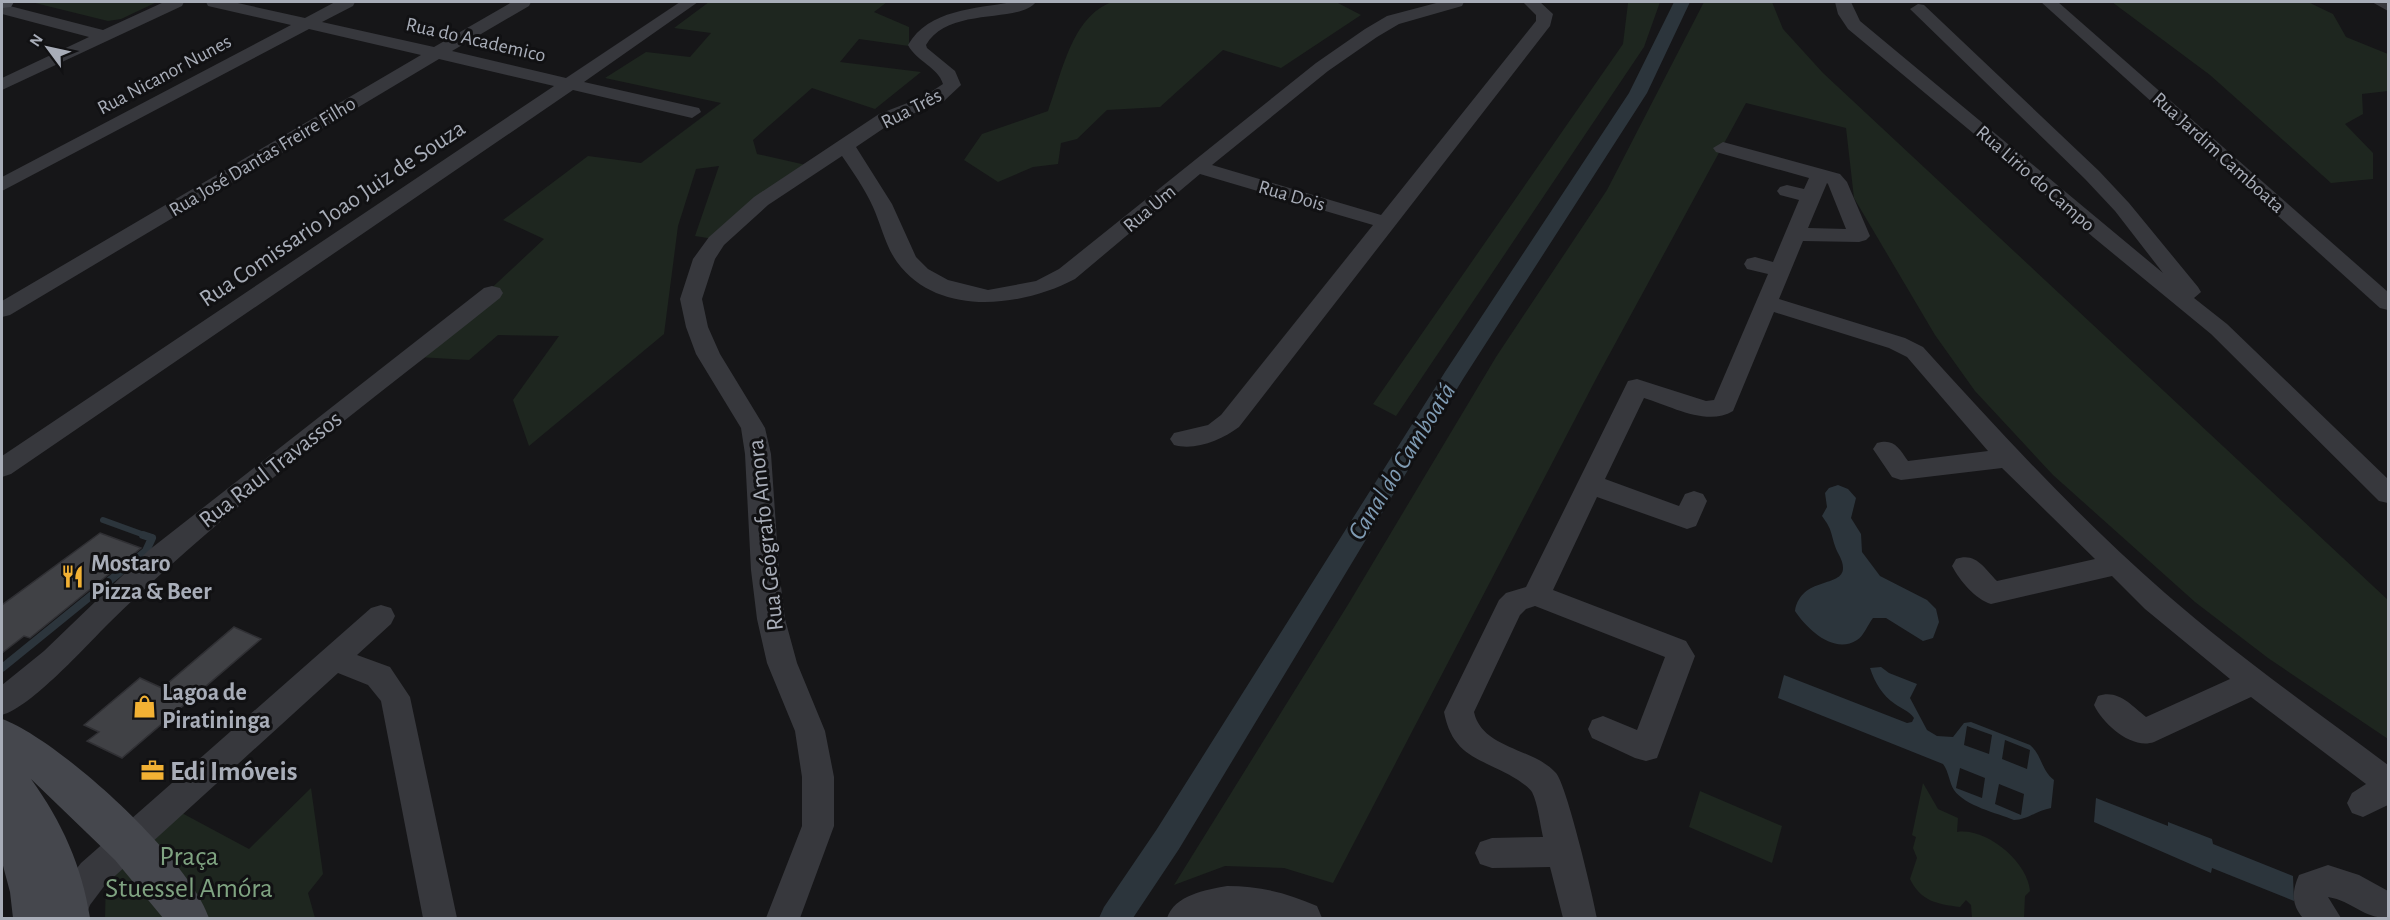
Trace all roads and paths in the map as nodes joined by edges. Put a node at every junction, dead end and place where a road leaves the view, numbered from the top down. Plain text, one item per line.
1 (176, 2) edge
2 (214, 2) edge
3 (347, 2) edge
4 (523, 2) edge
5 (690, 2) edge
6 (1028, 2) edge
7 (1456, 2) edge
8 (1531, 2) edge
9 (1843, 2) edge
10 (2049, 2) edge
11 (2380, 2) edge
12 (2388, 6) edge
13 (2, 9) edge
14 (1918, 9) dead end
15 (307, 23) junction
16 (104, 36) junction
17 (436, 53) junction
18 (2, 84) edge
19 (569, 84) junction
20 (692, 112) dead end
21 (846, 146) junction
22 (1723, 148) dead end
23 (1197, 168) junction
24 (809, 171) junction
25 (1820, 175) junction
26 (863, 176) junction
27 (2, 185) edge
28 (1787, 191) dead end
29 (1812, 197) junction
30 (1387, 223) junction
31 (1797, 234) junction
32 (1755, 264) dead end
33 (1782, 271) junction
34 (492, 292) dead end
35 (1768, 303) junction
36 (2388, 303) edge
37 (2, 310) edge
38 (2219, 329) junction
39 (1183, 439) dead end
40 (1886, 449) dead end
41 (2008, 458) junction
42 (2, 468) edge
43 (1590, 484) junction
44 (2388, 494) edge
45 (1694, 501) dead end
46 (2116, 565) junction
47 (1966, 566) dead end
48 (1536, 595) junction
49 (381, 616) dead end
50 (332, 658) junction
51 (2254, 682) junction
52 (2, 702) edge
53 (2109, 705) dead end
54 (1603, 729) dead end
55 (2, 736) edge
56 (2, 772) edge
57 (2388, 783) edge
58 (2, 816) edge
59 (127, 842) junction
60 (1563, 852) junction
61 (1492, 853) dead end
62 (2383, 908) edge
63 (1187, 916) edge
64 (35, 918) edge
65 (68, 918) edge
66 (187, 918) edge
67 (440, 918) edge
68 (783, 918) edge
69 (1305, 918) edge
70 (1580, 918) edge
71 (2324, 918) edge

1 - 16 street
2 - 15 street, Rua do Academico
3 - 15 street, Rua Nicanor Nunes
4 - 17 street, Rua José Dantas Freire Filho
5 - 19 street, Rua Comissario Joao Juiz de Souza
6 - 21 street, Rua Três
7 - 23 street, Rua Um
8 - 30 street
9 - 38 street, Rua Lirio do Campo
10 - 36 street, Rua Jardim Camboata
11 - 12 street
13 - 16 street
14 - 38 street, Rua Lirio do Campo
15 - 17 street, Rua do Academico
15 - 27 street, Rua Nicanor Nunes
16 - 18 street
17 - 19 street, Rua do Academico
17 - 37 street, Rua José Dantas Freire Filho
19 - 20 street, Rua do Academico
19 - 42 street, Rua Comissario Joao Juiz de Souza
21 - 24 street, Rua Três
21 - 26 street, Rua Um
22 - 25 street
23 - 26 street, Rua Um
23 - 30 street, Rua Dois
24 - 26 street
24 - 68 street, Rua Geógrafo Amora
25 - 29 street
25 - 31 street
28 - 29 street
29 - 31 street
30 - 39 street
31 - 33 street
32 - 33 street
33 - 35 street
34 - 52 street, Rua Raul Travassos
35 - 41 street
35 - 43 street
38 - 44 street, Rua Lirio do Campo
40 - 41 street
41 - 46 street
43 - 45 street
43 - 48 street
46 - 47 street
46 - 51 street
48 - 54 street
48 - 60 street
49 - 50 street
50 - 59 street
50 - 67 street
51 - 53 street
51 - 57 street
55 - 59 street
56 - 65 street
58 - 64 street
59 - 65 street
59 - 66 street
60 - 61 street
60 - 70 street
62 - 71 street
63 - 69 street

